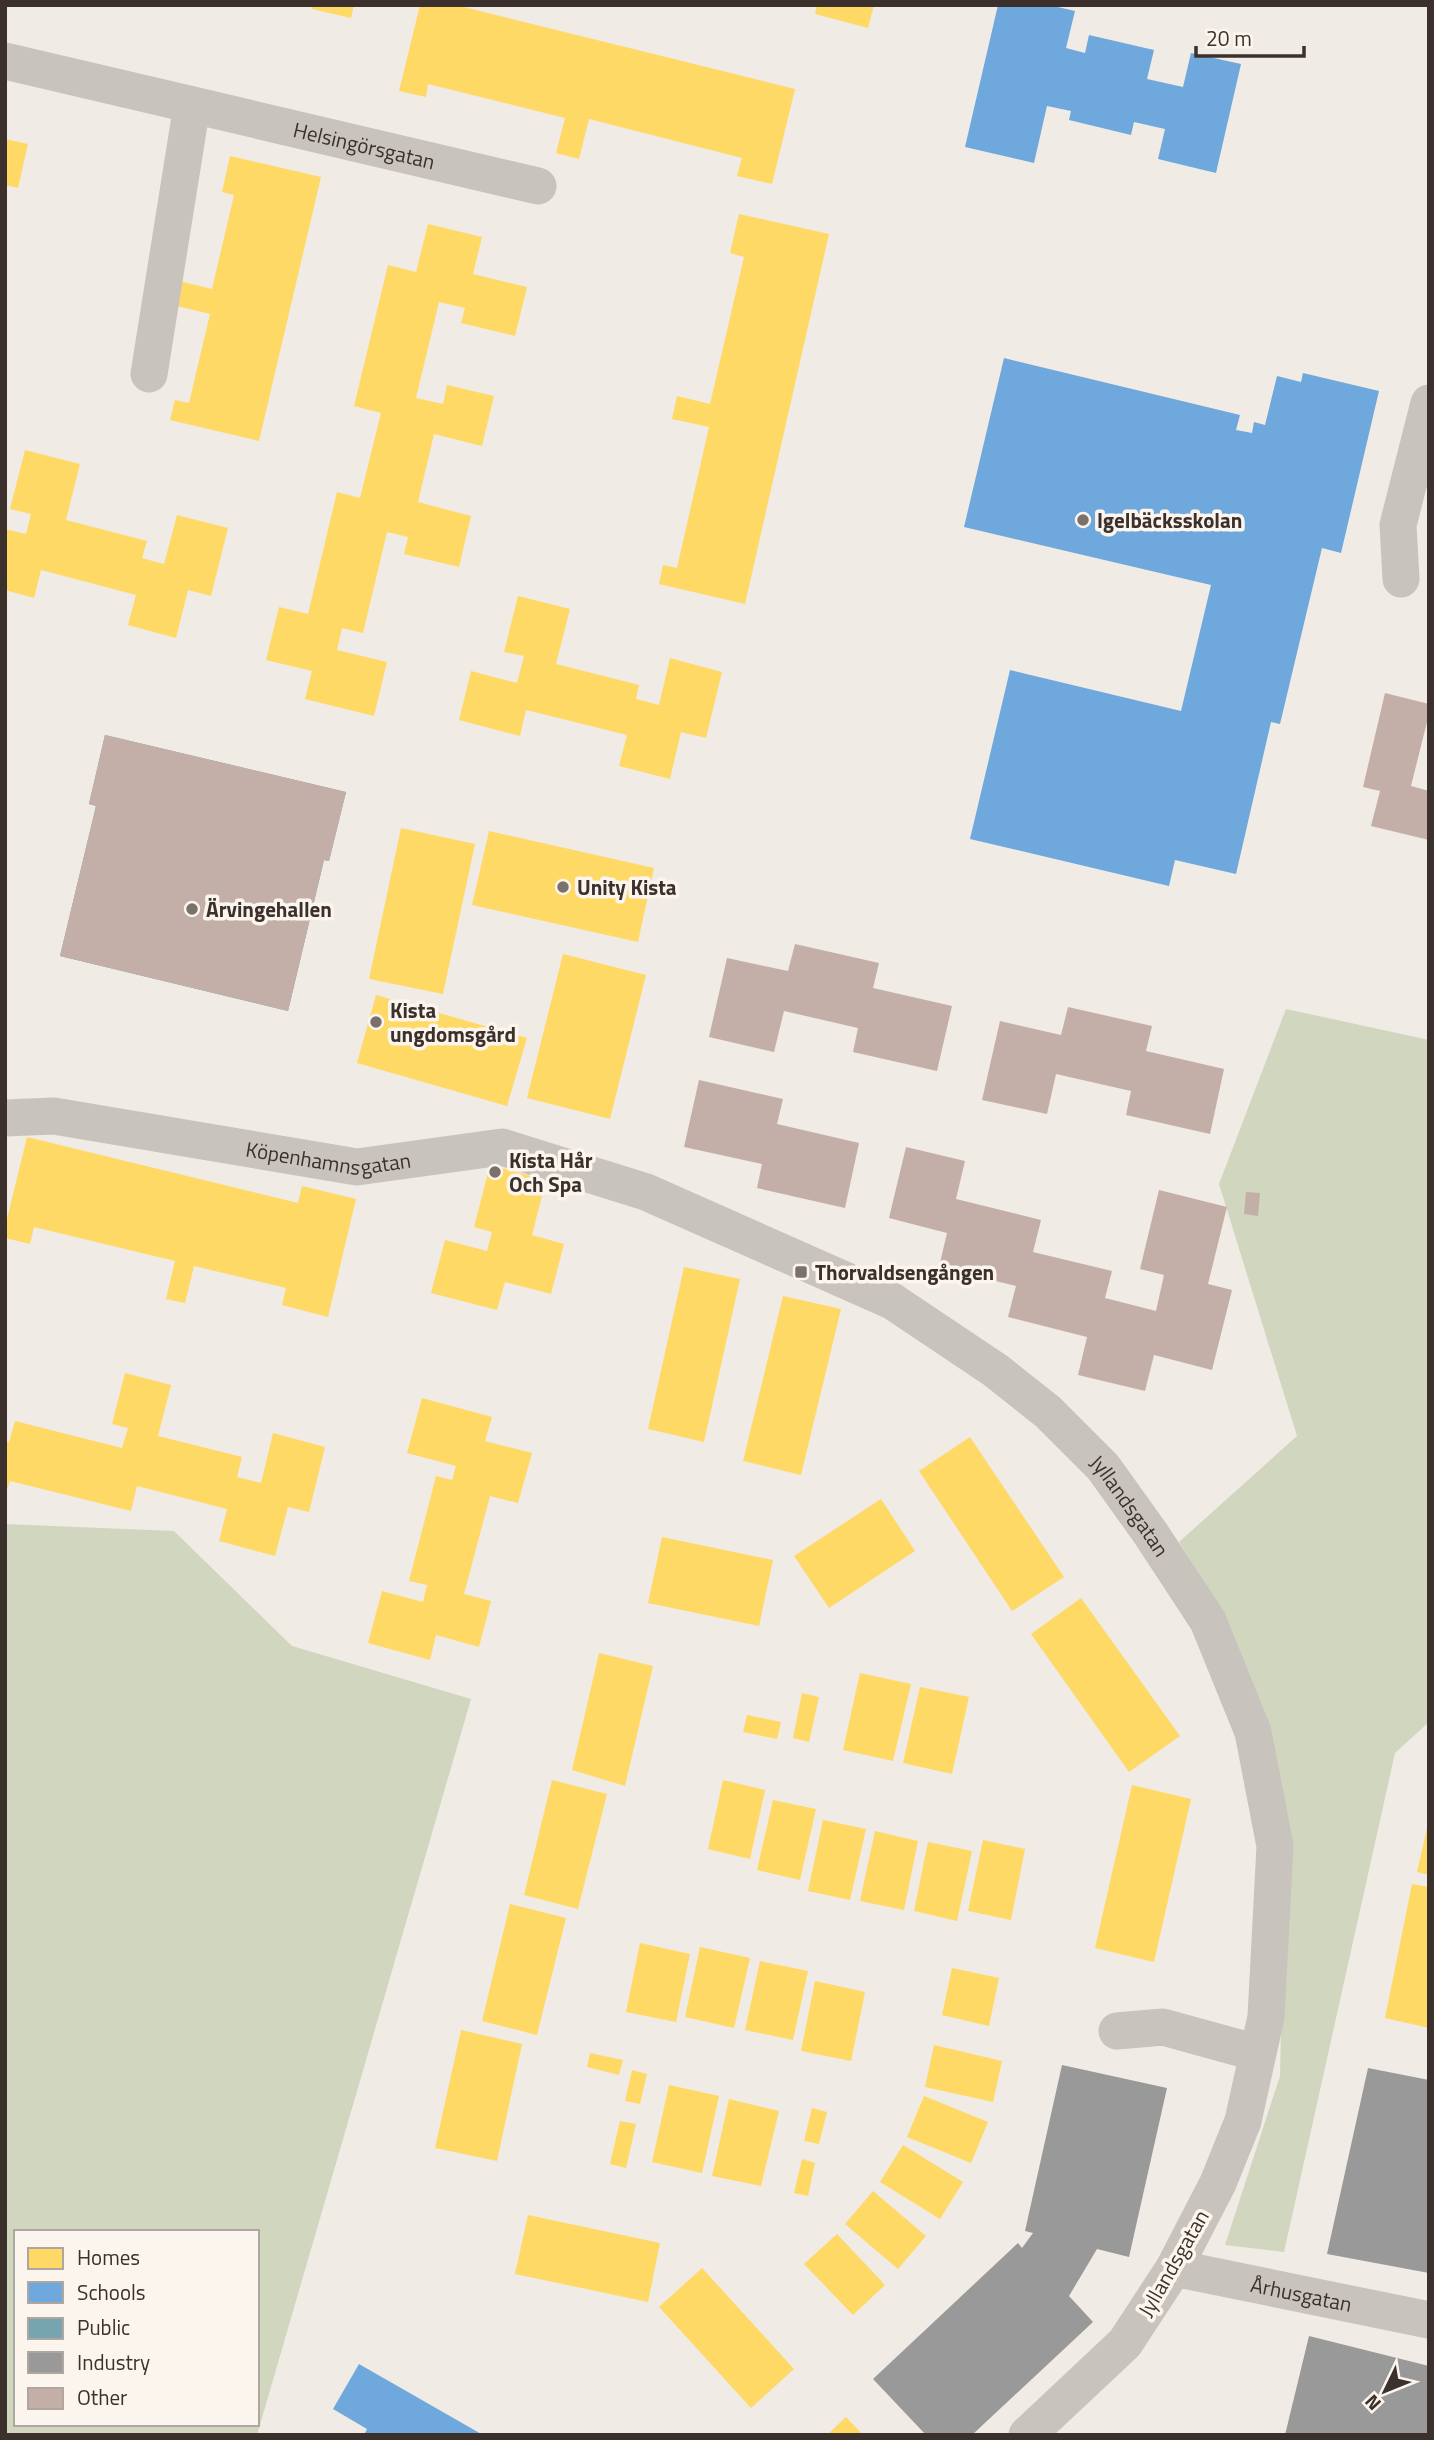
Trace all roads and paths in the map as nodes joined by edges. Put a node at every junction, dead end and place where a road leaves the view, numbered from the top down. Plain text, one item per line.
1 (5, 61) edge
2 (192, 105) junction
3 (538, 186) dead end
4 (149, 374) dead end
5 (1429, 403) edge
6 (1401, 579) dead end
7 (5, 1118) edge
8 (646, 1192) joint
9 (1117, 2031) dead end
10 (1257, 2053) junction
11 (1174, 2267) junction
12 (1429, 2320) edge
13 (1027, 2435) edge

1 - 2 street, Helsingörsgatan
2 - 3 street, Helsingörsgatan
2 - 4 street
5 - 6 street
7 - 8 street, Köpenhamnsgatan
8 - 10 street, Jyllandsgatan
9 - 10 street
10 - 11 street, Jyllandsgatan
11 - 12 street, Århusgatan
11 - 13 street, Jyllandsgatan

